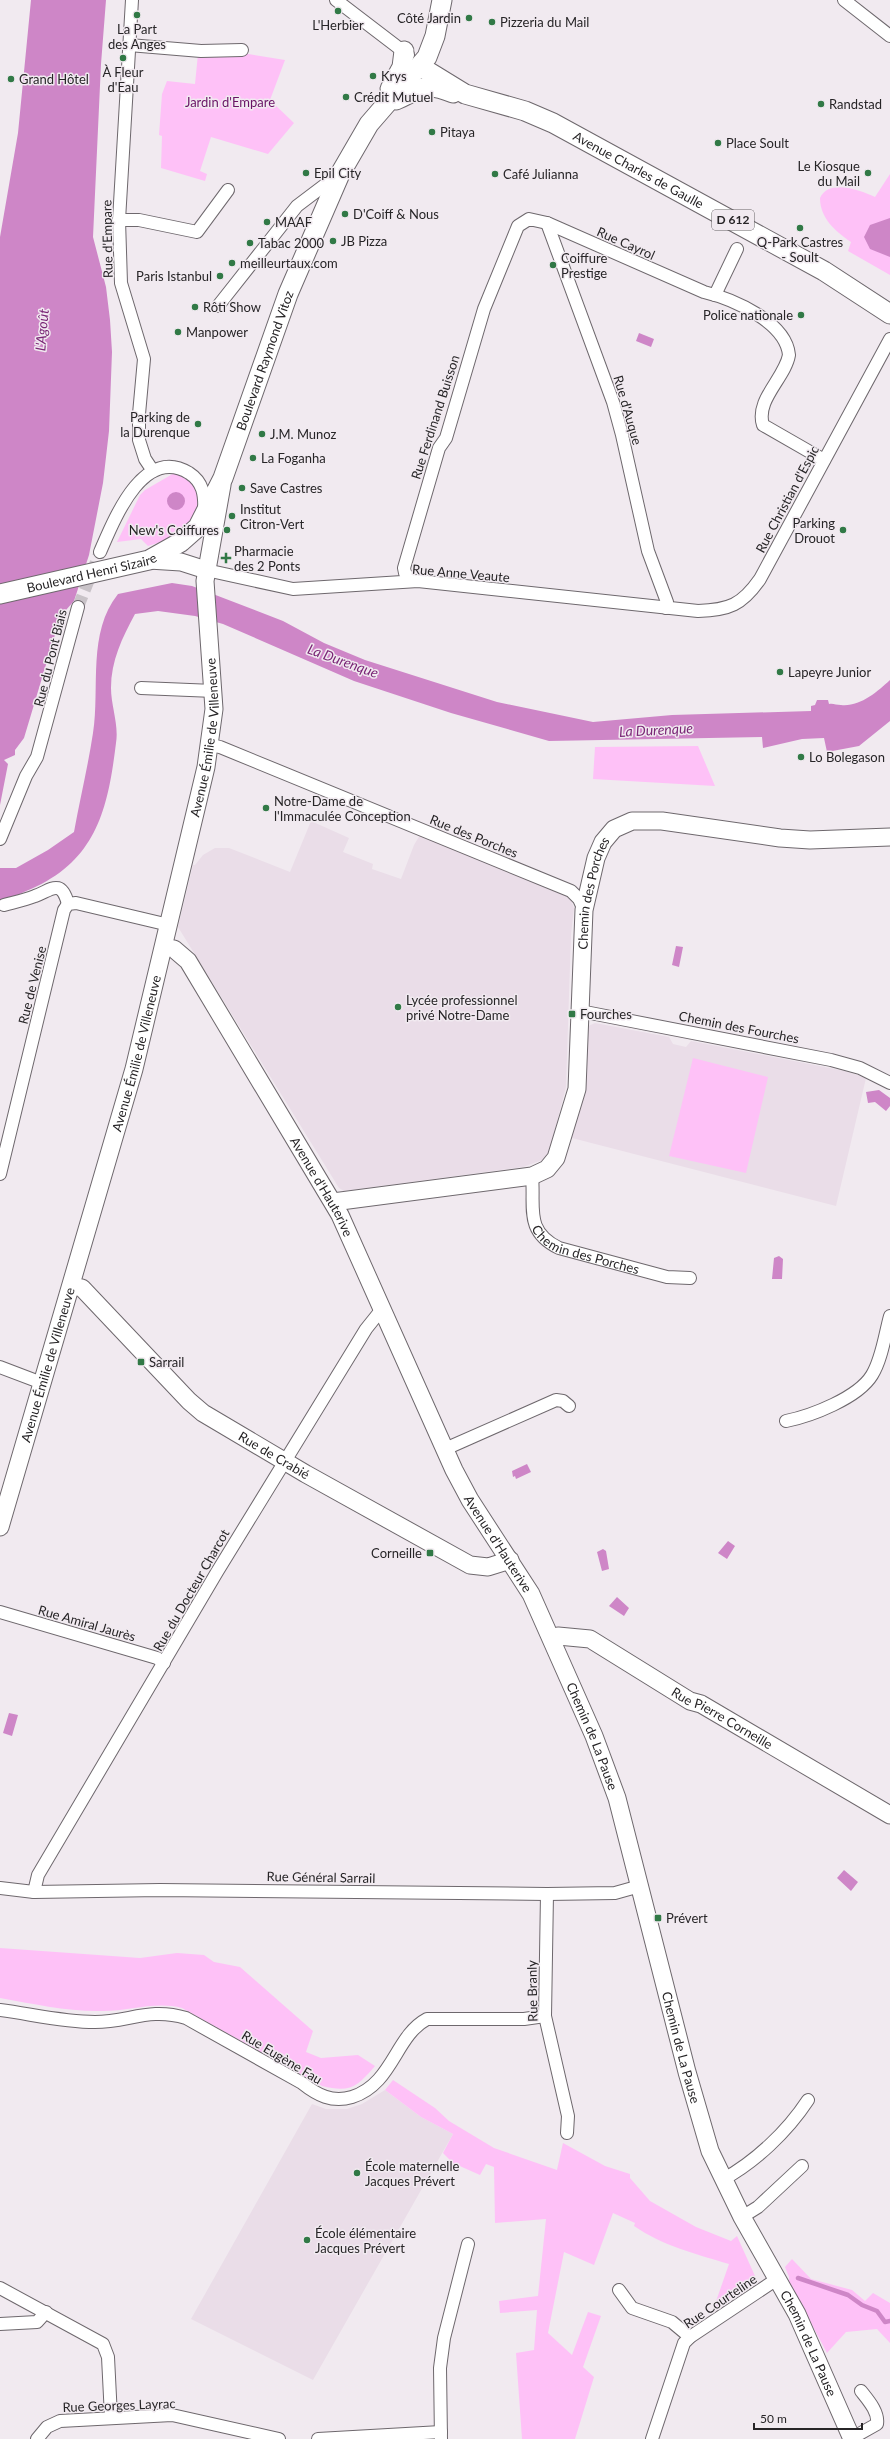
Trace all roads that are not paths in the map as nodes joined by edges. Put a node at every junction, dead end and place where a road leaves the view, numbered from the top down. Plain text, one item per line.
1 (132, 0) edge
2 (336, 0) edge
3 (442, 0) edge
4 (844, 0) edge
5 (890, 36) edge
6 (129, 45) junction
7 (242, 50) dead end
8 (404, 51) junction
9 (421, 67) junction
10 (475, 98) junction
11 (384, 106) junction
12 (340, 174) junction
13 (228, 190) dead end
14 (119, 220) junction
15 (526, 220) joint
16 (547, 224) junction
17 (737, 249) dead end
18 (715, 295) junction
19 (218, 306) dead end
20 (890, 314) edge
21 (890, 339) edge
22 (824, 460) junction
23 (153, 472) junction
24 (223, 478) junction
25 (204, 518) junction
26 (100, 552) tunnel mouth
27 (149, 560) junction
28 (206, 576) junction
29 (412, 581) junction
30 (0, 594) edge
31 (78, 606) tunnel mouth
32 (666, 608) junction
33 (141, 688) dead end
34 (214, 691) junction
35 (210, 745) junction
36 (890, 837) edge
37 (0, 839) edge
38 (68, 904) junction
39 (4, 905) dead end
40 (584, 910) junction
41 (169, 925) junction
42 (164, 947) junction
43 (580, 1011) junction
44 (890, 1082) edge
45 (0, 1174) edge
46 (532, 1176) junction
47 (333, 1202) junction
48 (690, 1278) dead end
49 (72, 1286) junction
50 (384, 1311) junction
51 (890, 1316) edge
52 (0, 1368) edge
53 (42, 1383) junction
54 (569, 1406) dead end
55 (786, 1421) dead end
56 (445, 1449) junction
57 (285, 1460) junction
58 (0, 1527) edge
59 (510, 1560) junction
60 (0, 1612) edge
61 (552, 1639) junction
62 (164, 1663) junction
63 (890, 1815) edge
64 (640, 1886) junction
65 (0, 1888) edge
66 (34, 1892) junction
67 (547, 1894) junction
68 (0, 2010) edge
69 (545, 2016) junction
70 (808, 2100) dead end
71 (567, 2133) dead end
72 (802, 2166) dead end
73 (722, 2180) junction
74 (742, 2217) junction
75 (468, 2244) dead end
76 (777, 2279) junction
77 (0, 2288) edge
78 (619, 2290) dead end
79 (46, 2312) junction
80 (0, 2324) edge
81 (690, 2337) junction
82 (861, 2392) dead end
83 (111, 2417) junction
84 (441, 2436) edge
85 (852, 2438) edge
86 (37, 2439) edge
87 (279, 2439) edge
88 (318, 2439) edge
89 (652, 2439) edge

1 - 6 street, Rue d'Empare
2 - 8 street
3 - 9 main road, Boulevard Raymond Vitoz
4 - 5 street
6 - 7 street
6 - 14 street, Rue d'Empare
8 - 9 street
8 - 11 main road
9 - 10 main road, Avenue Charles de Gaulle / D 612
9 - 11 main road, Boulevard Raymond Vitoz
10 - 11 main road
10 - 20 main road, Avenue Charles de Gaulle / D 612
11 - 12 main road, Boulevard Raymond Vitoz
12 - 19 street
12 - 24 main road, Boulevard Raymond Vitoz
13 - 14 street
14 - 23 street, Rue d'Empare
15 - 16 street, Rue Cayrol
15 - 29 street, Rue Ferdinand Buisson
16 - 18 street, Rue Cayrol
16 - 32 street, Rue d'Auque
17 - 18 street
18 - 22 street, Rue Cayrol
21 - 22 street, Rue Christian d'Espic
22 - 32 street, Rue Christian d'Espic
23 - 25 street
23 - 26 street
24 - 25 main road, Boulevard Raymond Vitoz
24 - 28 street, Avenue Émilie de Villeneuve
25 - 27 main road, Boulevard Raymond Vitoz
27 - 28 street, Boulevard Henri Sizaire
27 - 30 main road, Boulevard Henri Sizaire
28 - 29 street, Rue Anne Veaute
28 - 34 street, Avenue Émilie de Villeneuve
29 - 32 street, Rue Anne Veaute
31 - 37 street, Rue du Pont Biais
33 - 34 street
34 - 35 street, Avenue Émilie de Villeneuve
35 - 40 street, Rue des Porches
35 - 41 street, Avenue Émilie de Villeneuve
36 - 40 street, Chemin des Porches
38 - 39 street
38 - 41 street
38 - 45 street, Rue de Venise
40 - 43 street, Chemin des Porches
41 - 42 street, Avenue Émilie de Villeneuve
42 - 47 street, Avenue d'Hauterive
42 - 49 street, Avenue Émilie de Villeneuve
43 - 44 street, Chemin des Fourches
43 - 46 street, Chemin des Porches
46 - 47 street, Chemin des Porches
46 - 48 street, Chemin des Porches
47 - 50 street, Avenue d'Hauterive
49 - 53 street, Avenue Émilie de Villeneuve
49 - 57 street, Rue de Crabié
50 - 56 street, Avenue d'Hauterive
50 - 57 street, Rue du Docteur Charcot
51 - 55 street
52 - 53 street
53 - 58 street, Avenue Émilie de Villeneuve
54 - 56 street
56 - 59 street, Avenue d'Hauterive
57 - 59 street, Rue de Crabié
57 - 62 street, Rue du Docteur Charcot
59 - 61 street, Avenue d'Hauterive
60 - 62 street, Rue Amiral Jaurès
61 - 63 street, Rue Pierre Corneille
61 - 64 street, Chemin de La Pause
62 - 66 street, Rue du Docteur Charcot
64 - 67 street, Rue Général Sarrail
64 - 73 street, Chemin de La Pause
65 - 66 street, Rue Général Sarrail
66 - 67 street, Rue Général Sarrail
67 - 69 street, Rue Branly
68 - 69 street, Rue Eugène Fau
69 - 71 street, Rue Branly
70 - 73 street
72 - 74 street
73 - 74 street, Chemin de La Pause
74 - 76 street, Chemin de La Pause
75 - 84 street
76 - 81 street, Rue Courteline
76 - 85 street, Chemin de La Pause
77 - 79 street
78 - 81 street
79 - 80 street
79 - 83 street
81 - 89 street, Rue Courteline
82 - 85 street
83 - 86 street, Rue Georges Layrac
83 - 87 street, Rue Georges Layrac
84 - 88 street

